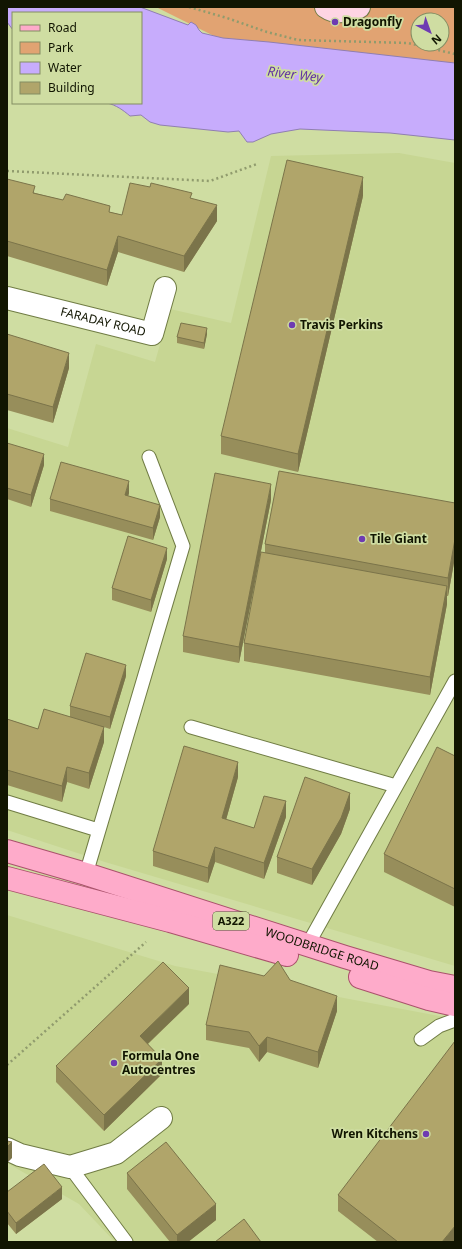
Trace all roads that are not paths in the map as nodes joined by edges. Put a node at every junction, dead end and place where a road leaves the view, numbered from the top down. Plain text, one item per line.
1 (326, 7) edge
2 (359, 7) edge
3 (165, 288) dead end
4 (7, 298) edge
5 (149, 457) dead end
6 (455, 681) edge
7 (191, 727) dead end
8 (396, 786) junction
9 (7, 802) edge
10 (98, 830) junction
11 (7, 851) edge
12 (86, 874) junction
13 (7, 878) edge
14 (307, 946) junction
15 (455, 987) edge
16 (455, 1005) edge
17 (455, 1020) edge
18 (421, 1039) dead end
19 (161, 1118) dead end
20 (7, 1148) edge
21 (70, 1167) junction
22 (126, 1242) edge

1 - 2 street
3 - 4 street, FARADAY ROAD
5 - 10 lane
6 - 8 lane
7 - 8 lane
8 - 14 lane
9 - 10 lane
10 - 12 lane
11 - 12 main road, WOODBRIDGE ROAD / A322
12 - 14 main road, WOODBRIDGE ROAD / A322
13 - 16 main road, WOODBRIDGE ROAD / A322
14 - 15 main road, WOODBRIDGE ROAD / A322
17 - 18 lane
19 - 21 street
20 - 21 street
21 - 22 lane

